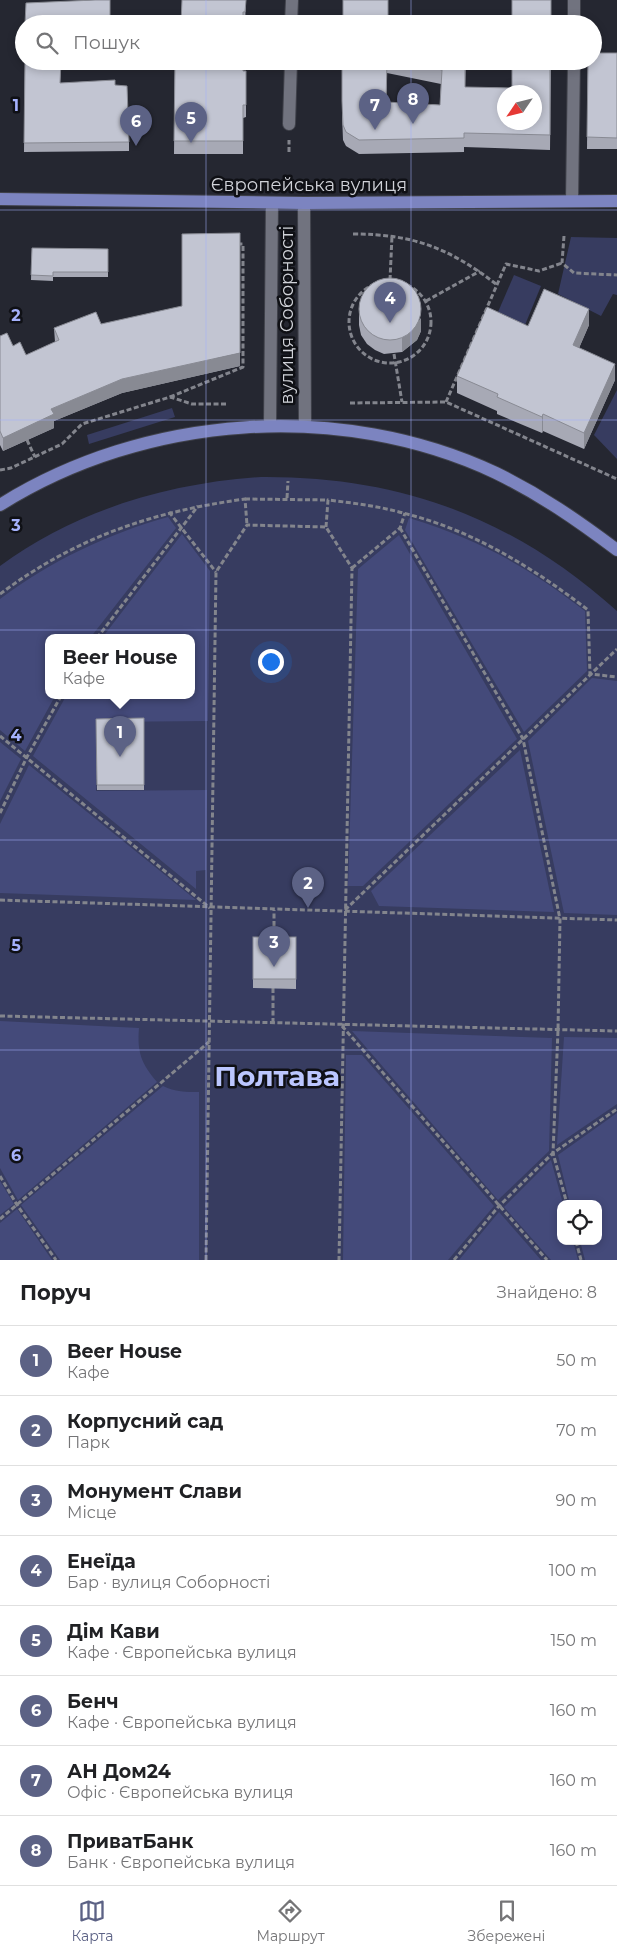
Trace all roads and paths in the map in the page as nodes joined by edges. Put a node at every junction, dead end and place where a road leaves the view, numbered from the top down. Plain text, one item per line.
1 (292, 0) edge
2 (574, 0) edge
3 (291, 15) edge
4 (574, 15) edge
5 (290, 70) edge
6 (574, 70) edge
7 (289, 124) dead end
8 (0, 199) edge
9 (572, 201) junction
10 (617, 201) edge
11 (272, 203) junction
12 (304, 203) junction
13 (353, 234) dead end
14 (392, 236) junction
15 (564, 236) dead end
16 (229, 244) edge
17 (562, 263) junction
18 (480, 271) junction
19 (617, 275) edge
20 (390, 281) junction
21 (496, 284) junction
22 (426, 301) junction
23 (394, 354) edge
24 (395, 364) junction
25 (170, 397) junction
26 (402, 402) junction
27 (446, 402) junction
28 (350, 403) dead end
29 (226, 404) dead end
30 (270, 426) junction
31 (305, 426) junction
32 (27, 440) edge
33 (35, 456) junction
34 (0, 470) edge
35 (617, 479) edge
36 (288, 481) dead end
37 (287, 498) junction
38 (245, 499) junction
39 (328, 500) junction
40 (0, 504) edge
41 (198, 506) junction
42 (169, 512) junction
43 (405, 513) junction
44 (247, 525) junction
45 (326, 527) junction
46 (181, 528) junction
47 (400, 528) junction
48 (617, 550) edge
49 (352, 568) junction
50 (216, 572) junction
51 (0, 594) edge
52 (99, 634) edge
53 (617, 649) edge
54 (590, 674) junction
55 (617, 677) edge
56 (59, 699) edge
57 (0, 736) edge
58 (523, 739) junction
59 (27, 757) junction
60 (0, 813) edge
61 (0, 900) edge
62 (211, 908) junction
63 (274, 909) junction
64 (344, 910) junction
65 (560, 918) junction
66 (617, 920) edge
67 (274, 946) edge
68 (273, 988) edge
69 (0, 1016) edge
70 (210, 1022) junction
71 (273, 1023) junction
72 (342, 1025) junction
73 (558, 1030) junction
74 (617, 1031) edge
75 (209, 1042) junction
76 (617, 1108) edge
77 (553, 1153) junction
78 (0, 1176) edge
79 (566, 1200) edge
80 (17, 1204) junction
81 (499, 1206) junction
82 (0, 1219) edge
83 (577, 1245) edge
84 (56, 1260) edge
85 (206, 1260) edge
86 (338, 1260) edge
87 (454, 1260) edge
88 (547, 1260) edge
89 (581, 1260) edge

1 - 3 street
2 - 4 street
5 - 7 street
6 - 9 street
8 - 11 main road, Європейська вулиця
9 - 10 main road, Європейська вулиця
9 - 12 main road, Європейська вулиця
11 - 12 main road, Європейська вулиця
11 - 30 street, вулиця Соборності
12 - 31 street, вулиця Соборності
13 - 14 path
14 - 18 path
14 - 20 path
15 - 17 path
16 - 25 path
17 - 19 path
17 - 21 path
18 - 21 path
18 - 22 path
20 - 22 path
20 - 24 path
21 - 27 path
22 - 24 path
23 - 24 path
24 - 26 path
25 - 29 path
25 - 33 path
26 - 27 path
26 - 28 path
27 - 35 path
30 - 31 main road, вулиця Соборності
30 - 40 main road, вулиця Соборності
31 - 48 main road, вулиця Соборності
32 - 33 path
33 - 34 path
36 - 37 path
37 - 38 path
37 - 39 path
38 - 41 path
38 - 44 path
39 - 43 path
39 - 45 path
41 - 42 path
41 - 46 path
42 - 46 path
42 - 51 path
43 - 47 path
43 - 54 path
44 - 45 path
44 - 50 path
45 - 49 path
46 - 50 path
46 - 52 path
47 - 49 path
47 - 58 path
49 - 64 path
50 - 62 path
53 - 54 path
54 - 55 path
54 - 58 path
56 - 59 path
57 - 59 path
58 - 64 path
58 - 65 path
59 - 60 path
59 - 62 path
61 - 62 path
62 - 63 path
62 - 70 path
63 - 64 path
63 - 67 path
64 - 65 path
64 - 72 path
65 - 66 path
65 - 73 path
68 - 71 path
69 - 70 path
70 - 71 path
70 - 75 path
71 - 72 path
72 - 73 path
72 - 81 path
72 - 86 path
73 - 74 path
73 - 77 path
75 - 80 path
75 - 85 path
76 - 77 path
77 - 79 path
77 - 81 path
78 - 80 path
80 - 82 path
80 - 84 path
81 - 87 path
81 - 88 path
83 - 89 path

